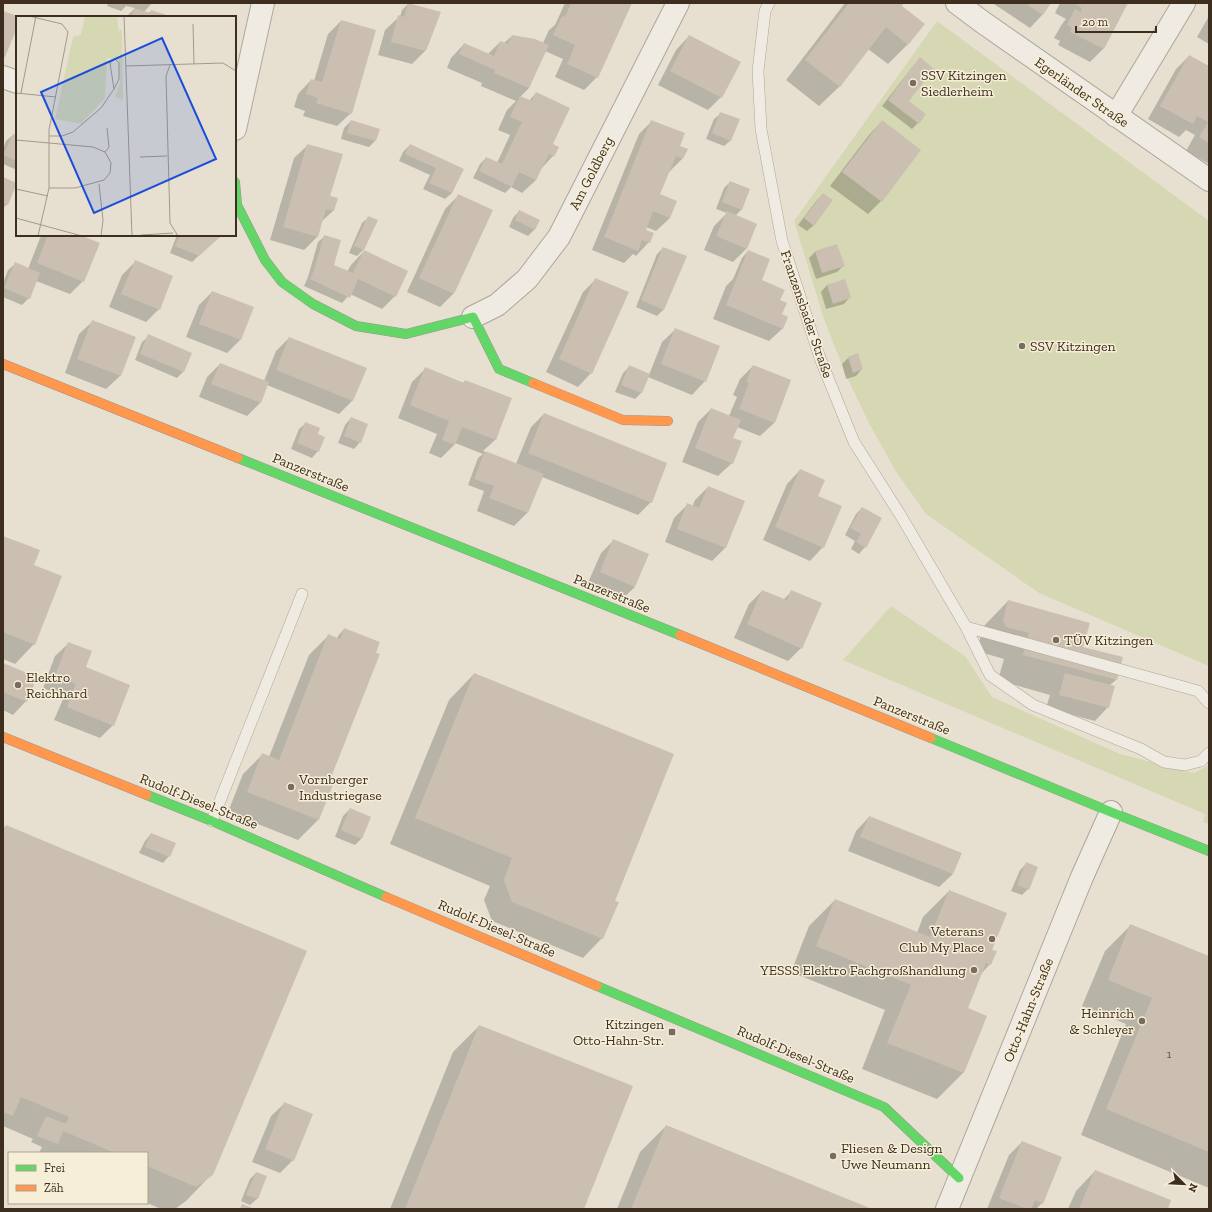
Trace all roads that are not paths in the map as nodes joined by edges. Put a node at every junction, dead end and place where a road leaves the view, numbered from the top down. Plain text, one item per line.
1 (263, 3) edge
2 (678, 3) edge
3 (769, 3) edge
4 (957, 3) edge
5 (1184, 3) edge
6 (3, 77) edge
7 (16, 82) edge
8 (1116, 116) junction
9 (236, 124) edge
10 (1209, 180) edge
11 (236, 194) edge
12 (473, 318) junction
13 (3, 364) edge
14 (668, 421) dead end
15 (302, 594) dead end
16 (966, 627) junction
17 (1209, 703) edge
18 (3, 737) edge
19 (1209, 753) edge
20 (1110, 812) junction
21 (212, 821) junction
22 (1209, 851) edge
23 (959, 1178) junction
24 (947, 1209) edge

1 - 9 street
2 - 12 street, Am Goldberg
3 - 16 lane, Franzensbader Straße
4 - 8 street, Egerländer Straße
5 - 8 street
6 - 7 street
8 - 10 street, Egerländer Straße
11 - 12 street, Am Goldberg
12 - 14 street
13 - 20 street, Panzerstraße
15 - 21 lane
16 - 17 lane
16 - 19 lane, Franzensbader Straße
18 - 21 street, Rudolf-Diesel-Straße
20 - 22 street, Panzerstraße
20 - 23 street, Otto-Hahn-Straße
21 - 23 street, Rudolf-Diesel-Straße
23 - 24 street, Otto-Hahn-Straße

